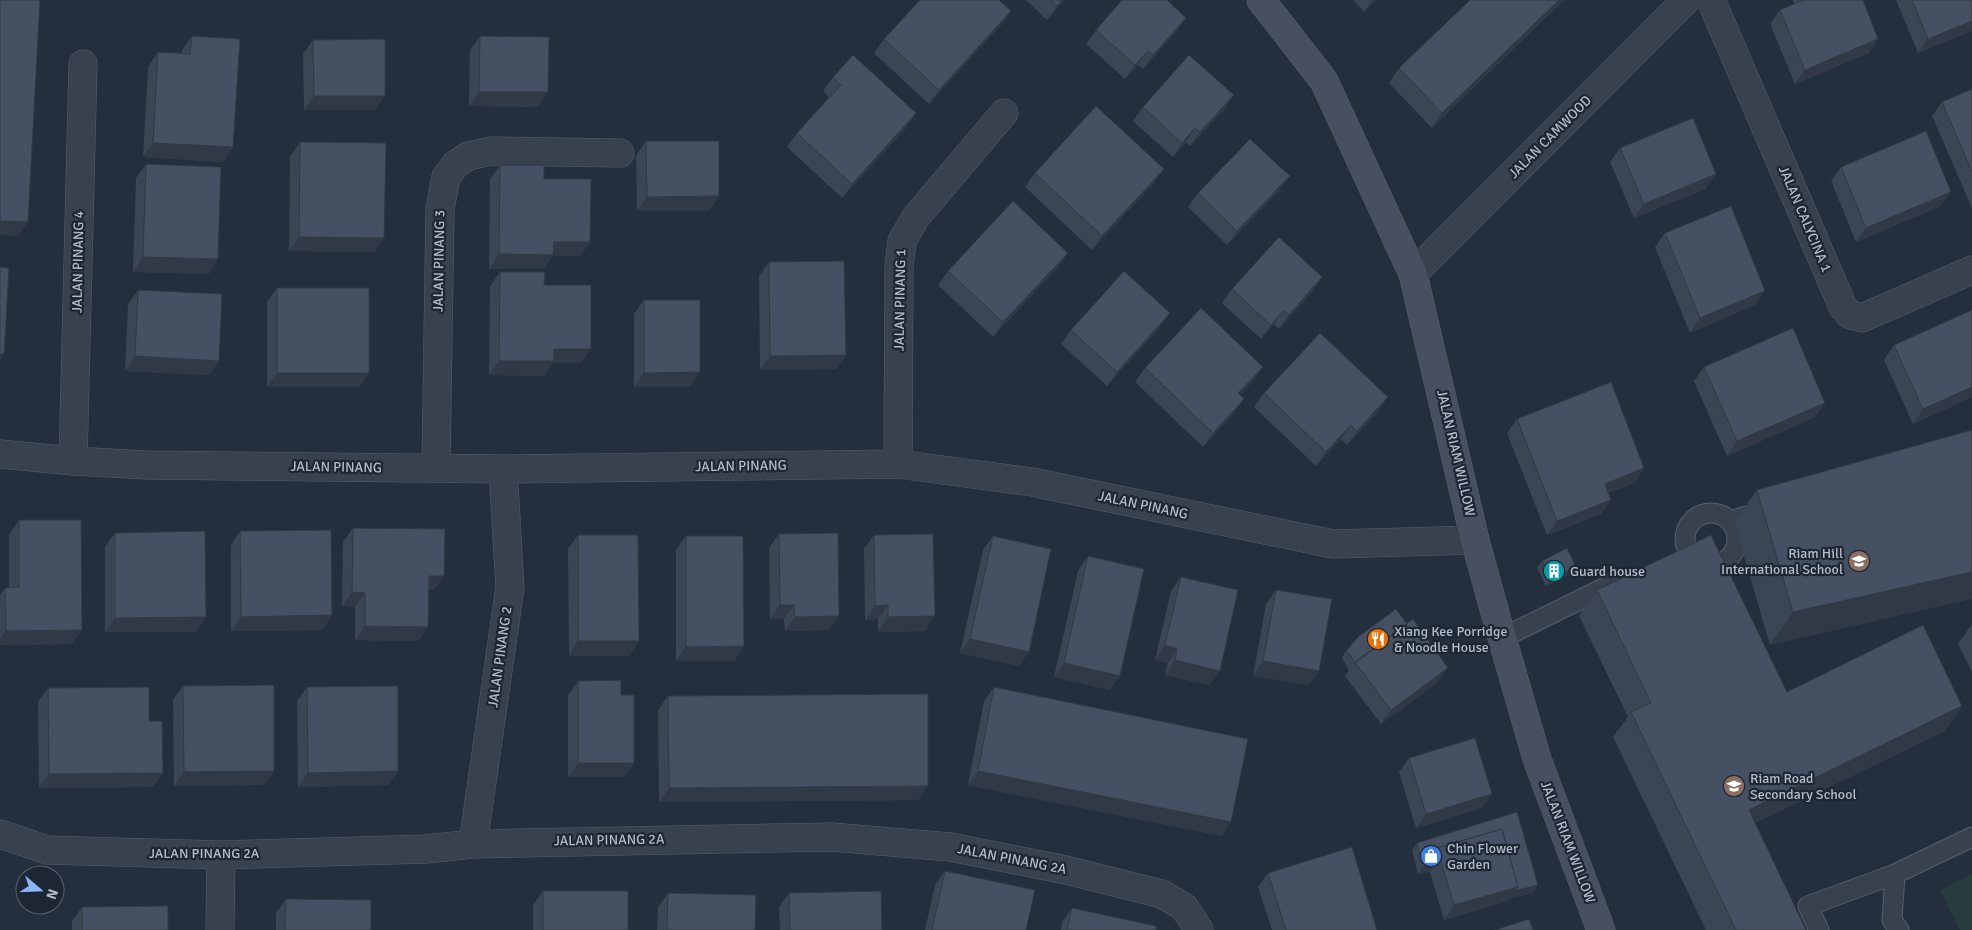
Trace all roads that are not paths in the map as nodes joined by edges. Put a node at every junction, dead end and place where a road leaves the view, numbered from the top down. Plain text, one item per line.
1 (1261, 0) edge
2 (1686, 0) edge
3 (1711, 0) edge
4 (83, 64) dead end
5 (1004, 113) dead end
6 (620, 153) dead end
7 (1972, 270) edge
8 (1413, 274) junction
9 (0, 454) edge
10 (73, 461) junction
11 (898, 464) junction
12 (436, 468) junction
13 (503, 469) junction
14 (1777, 507) edge
15 (1730, 521) junction
16 (1475, 540) junction
17 (1686, 548) junction
18 (1669, 556) edge
19 (1634, 573) edge
20 (1502, 638) junction
21 (0, 834) edge
22 (1972, 837) edge
23 (473, 844) junction
24 (221, 855) junction
25 (1894, 874) junction
26 (220, 930) edge
27 (1199, 930) edge
28 (1601, 930) edge
29 (1819, 930) edge
30 (1899, 930) edge

1 - 8 street, JALAN RIAM WILLOW
2 - 8 street, JALAN CAMWOOD
3 - 7 street, JALAN CALYCINA 1
4 - 10 street, JALAN PINANG 4
5 - 11 street, JALAN PINANG 1
6 - 12 street, JALAN PINANG 3
8 - 16 street, JALAN RIAM WILLOW
9 - 10 street, JALAN PINANG
10 - 12 street, JALAN PINANG
11 - 13 street, JALAN PINANG
11 - 16 street, JALAN PINANG
12 - 13 street, JALAN PINANG
13 - 23 street, JALAN PINANG 2
14 - 15 lane
15 - 17 lane
15 - 17 lane
16 - 20 street, JALAN RIAM WILLOW
17 - 18 lane
19 - 20 lane
20 - 28 street, JALAN RIAM WILLOW
21 - 24 street, JALAN PINANG 2A
22 - 25 lane
23 - 24 street, JALAN PINANG 2A
23 - 27 street, JALAN PINANG 2A
24 - 26 street
25 - 29 lane
25 - 30 lane

